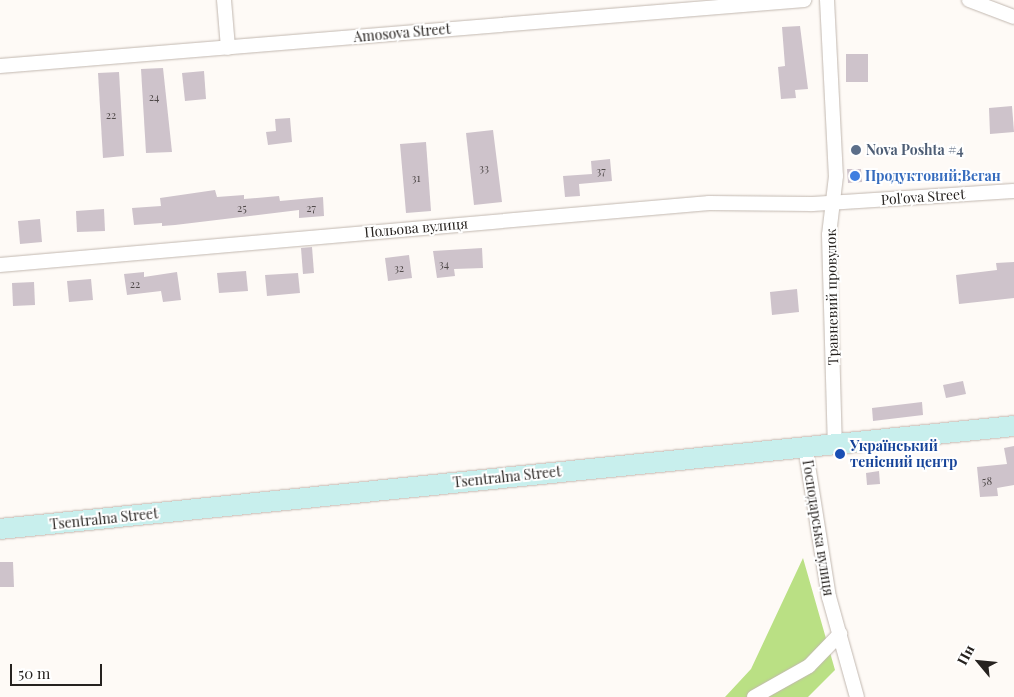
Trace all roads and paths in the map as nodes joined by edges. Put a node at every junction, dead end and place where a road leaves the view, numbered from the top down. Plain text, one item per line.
1 (224, 0) edge
2 (804, 0) edge
3 (827, 0) edge
4 (969, 0) edge
5 (1014, 17) edge
6 (228, 48) junction
7 (0, 66) edge
8 (1014, 191) edge
9 (833, 203) junction
10 (0, 266) edge
11 (1014, 426) edge
12 (835, 444) junction
13 (805, 446) junction
14 (0, 529) edge
15 (840, 634) junction
16 (754, 697) edge
17 (857, 697) edge

1 - 6 street
2 - 6 street, Amosova Street
3 - 9 street, Травневий провулок
4 - 5 street
6 - 7 street, Amosova Street
8 - 9 street, Pol'ova Street
9 - 10 street, Польова вулиця
9 - 12 street, Травневий провулок
11 - 12 main road, Tsentralna Street
12 - 13 main road, Tsentralna Street
13 - 14 main road, Tsentralna Street
13 - 15 street, Господарська вулиця
15 - 16 street
15 - 17 street, Господарська вулиця

